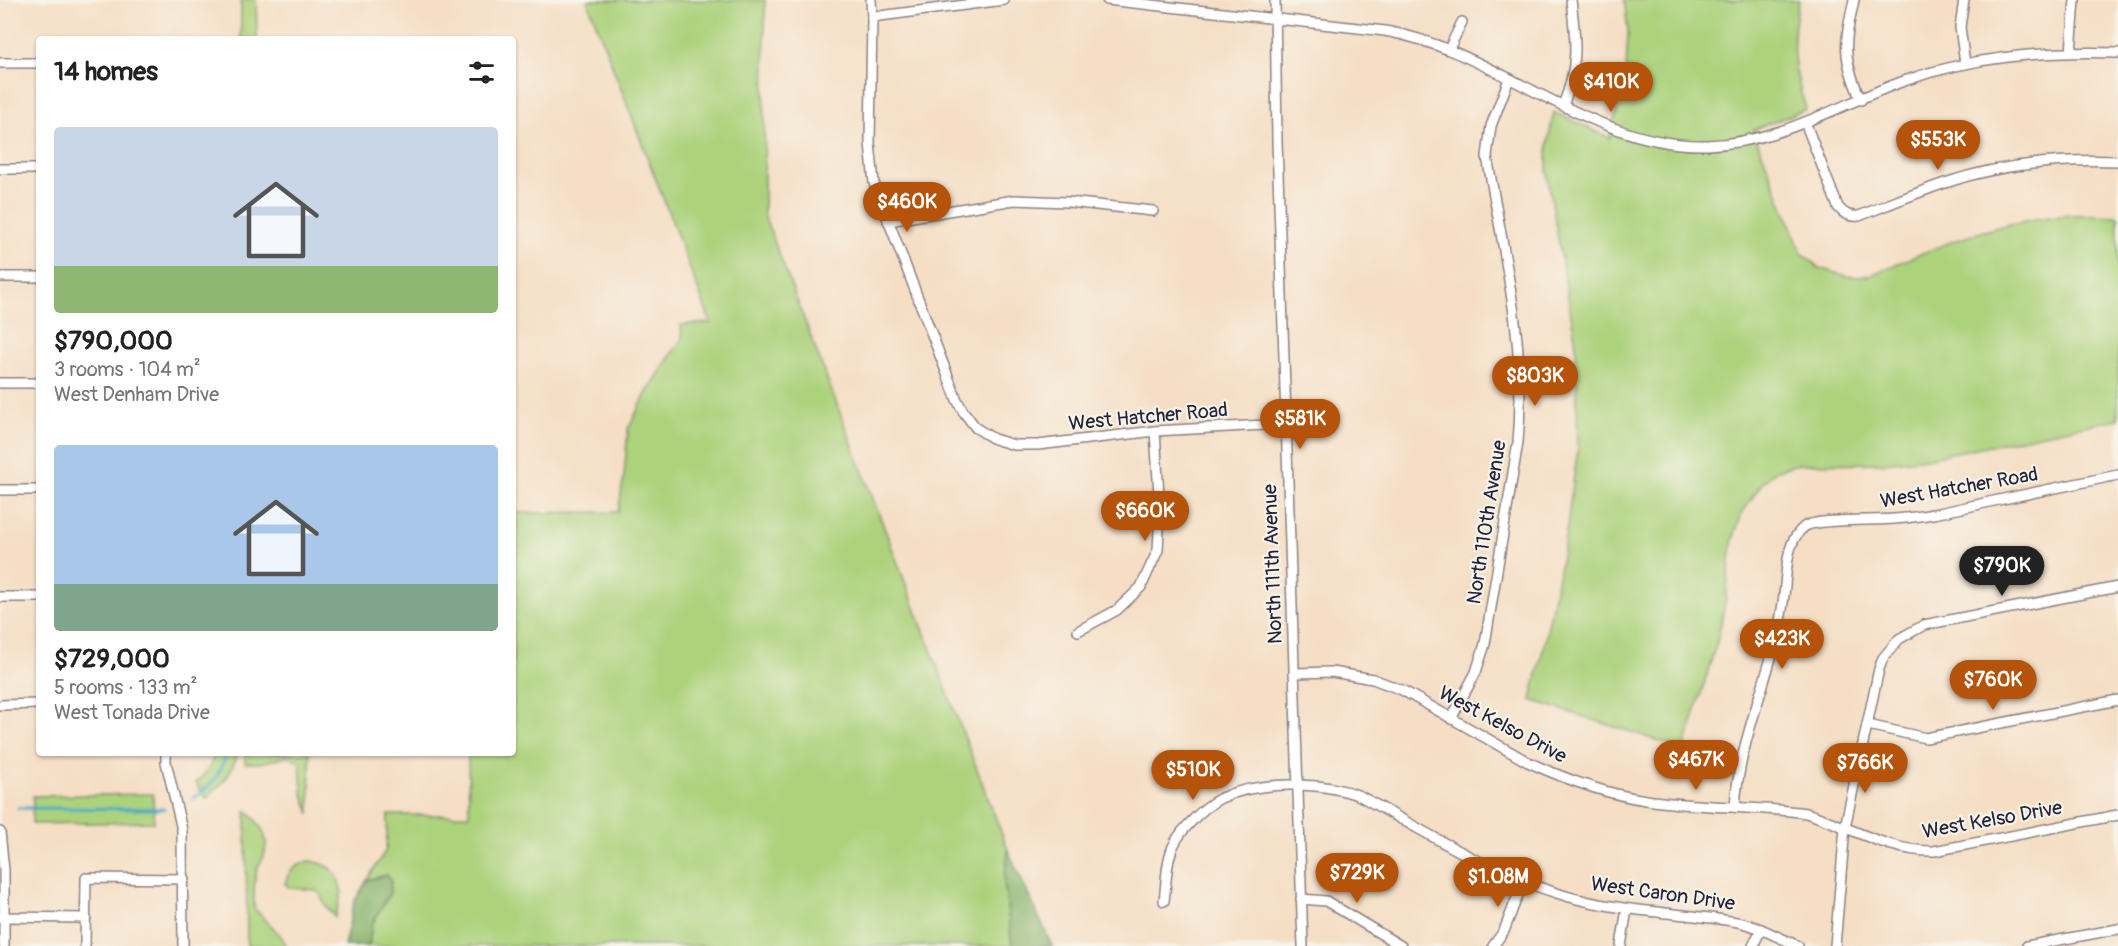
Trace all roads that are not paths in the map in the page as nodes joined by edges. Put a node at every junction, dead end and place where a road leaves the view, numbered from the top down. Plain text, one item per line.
1 (871, 0) edge
2 (1004, 0) edge
3 (1107, 0) edge
4 (1275, 0) edge
5 (1571, 0) edge
6 (1854, 0) edge
7 (1964, 0) edge
8 (2075, 0) edge
9 (872, 17) junction
10 (1275, 19) junction
11 (1462, 22) dead end
12 (1449, 49) junction
13 (2071, 52) junction
14 (2118, 53) edge
15 (0, 63) edge
16 (36, 63) edge
17 (1965, 64) junction
18 (1509, 78) junction
19 (1861, 100) junction
20 (1563, 105) junction
21 (1805, 122) junction
22 (2118, 161) edge
23 (0, 169) edge
24 (36, 169) edge
25 (1153, 211) dead end
26 (888, 221) junction
27 (0, 277) edge
28 (36, 277) edge
29 (0, 383) edge
30 (36, 383) edge
31 (1285, 424) junction
32 (1155, 430) junction
33 (2118, 475) edge
34 (0, 490) edge
35 (36, 490) edge
36 (2118, 587) edge
37 (0, 597) edge
38 (36, 597) edge
39 (1078, 631) dead end
40 (1294, 673) junction
41 (2118, 700) edge
42 (36, 704) edge
43 (0, 705) edge
44 (1451, 719) junction
45 (1868, 725) junction
46 (166, 756) edge
47 (1298, 787) junction
48 (1735, 807) junction
49 (2118, 814) edge
50 (1845, 826) junction
51 (0, 832) edge
52 (184, 879) junction
53 (1523, 882) junction
54 (1301, 899) junction
55 (1164, 901) dead end
56 (1627, 909) junction
57 (2, 917) edge
58 (86, 918) junction
59 (1761, 928) junction
60 (2118, 928) edge
61 (4, 946) edge
62 (86, 946) edge
63 (183, 946) edge
64 (1303, 946) edge
65 (1401, 946) edge
66 (1493, 946) edge
67 (1621, 946) edge
68 (1753, 946) edge
69 (1798, 946) edge
70 (1835, 946) edge
71 (2027, 946) edge

1 - 9 street
2 - 9 street
3 - 10 street
4 - 10 street, North 111th Avenue
5 - 20 street
6 - 19 street
7 - 17 street
8 - 13 street
9 - 26 street
10 - 12 street
10 - 31 street, North 111th Avenue
11 - 12 street
12 - 18 street
13 - 14 street
13 - 17 street
15 - 16 street
17 - 19 street
18 - 20 street
18 - 44 street, North 110th Avenue
19 - 21 street
20 - 21 street
21 - 22 street
23 - 24 street
25 - 26 street
26 - 32 street, West Hatcher Road
27 - 28 street
29 - 30 street
31 - 32 street, West Hatcher Road
31 - 40 street, North 111th Avenue
32 - 39 street
33 - 48 street, West Hatcher Road
34 - 35 street
36 - 45 street
37 - 38 street
40 - 44 street, West Kelso Drive
40 - 47 street, North 111th Avenue
41 - 45 street
42 - 43 street
44 - 48 street, West Kelso Drive
45 - 50 street
46 - 52 street
47 - 53 street, West Caron Drive
47 - 54 street, North 111th Avenue
47 - 55 street, West Caron Drive
48 - 50 street, West Kelso Drive
49 - 50 street, West Kelso Drive
50 - 70 street
51 - 57 street
52 - 58 street
52 - 63 street
53 - 56 street, West Caron Drive
53 - 66 street
54 - 64 street, North 111th Avenue
54 - 65 street
56 - 59 street, West Caron Drive
56 - 67 street
57 - 58 street
57 - 61 street
58 - 62 street
59 - 68 street
59 - 69 street, West Caron Drive
60 - 71 street

